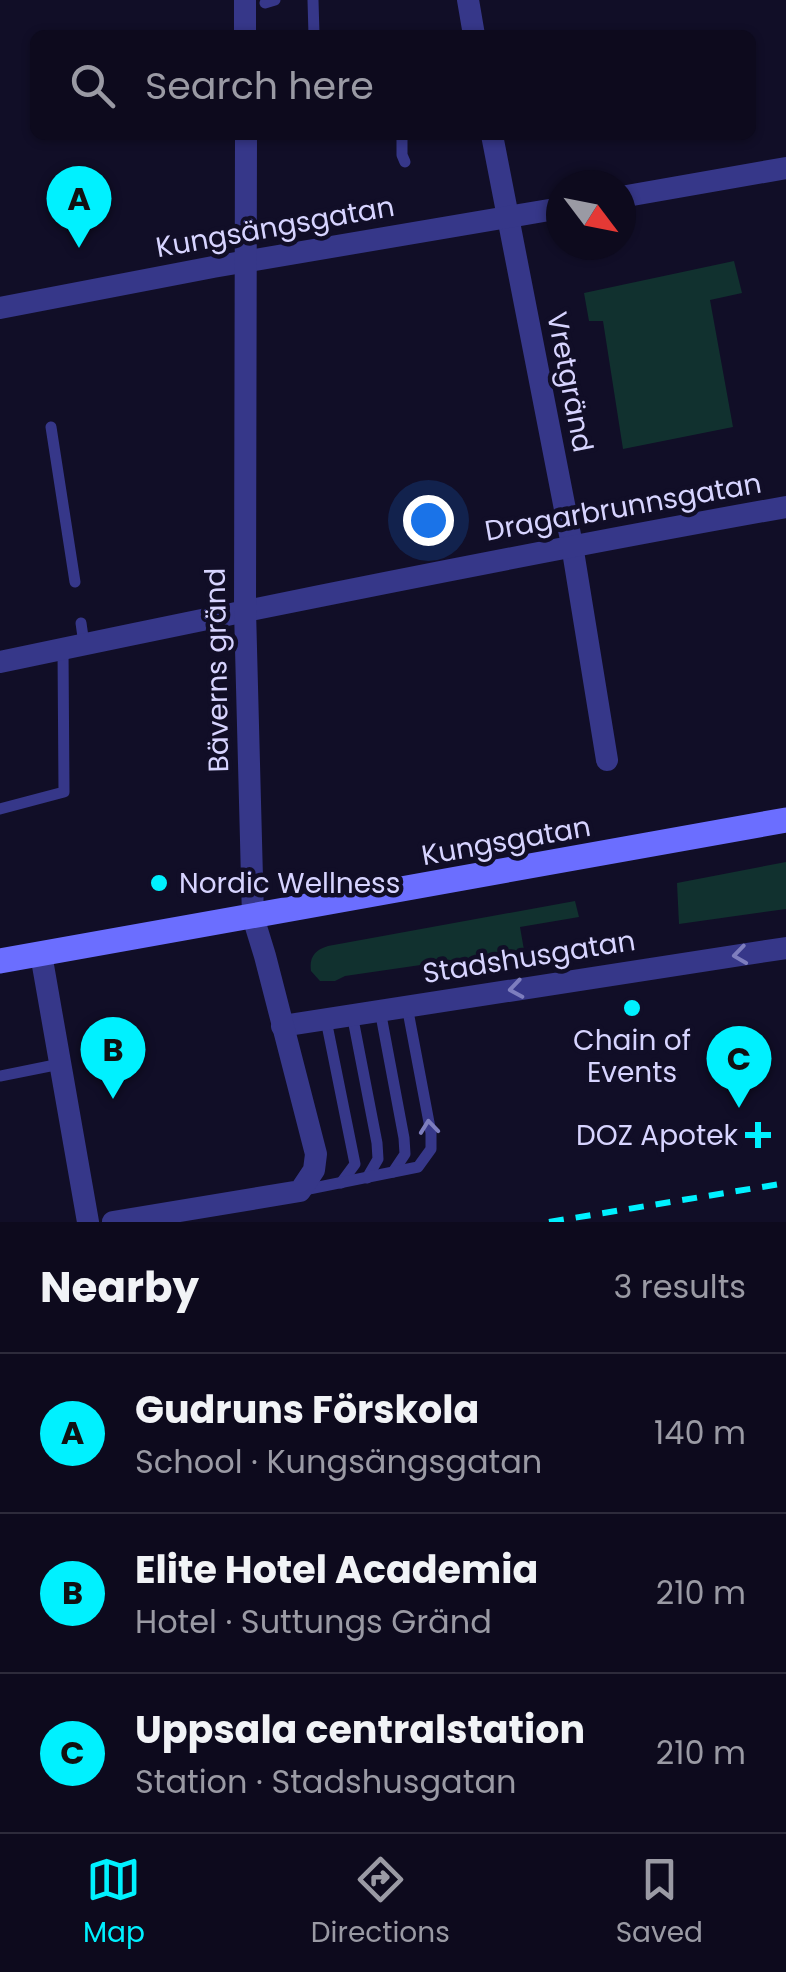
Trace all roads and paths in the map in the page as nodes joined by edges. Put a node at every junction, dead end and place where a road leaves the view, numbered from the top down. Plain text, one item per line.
1 (313, 0) edge
2 (468, 0) edge
3 (262, 1) edge
4 (248, 30) edge
5 (314, 30) edge
6 (473, 30) edge
7 (246, 140) edge
8 (402, 140) edge
9 (493, 144) edge
10 (405, 162) dead end
11 (786, 168) edge
12 (636, 194) edge
13 (505, 208) junction
14 (546, 208) edge
15 (246, 261) junction
16 (0, 308) edge
17 (50, 427) dead end
18 (786, 508) edge
19 (572, 546) junction
20 (75, 582) dead end
21 (245, 610) junction
22 (76, 639) junction
23 (0, 662) edge
24 (607, 760) dead end
25 (0, 808) edge
26 (786, 820) edge
27 (252, 917) junction
28 (786, 948) edge
29 (41, 954) junction
30 (0, 961) edge
31 (407, 1006) junction
32 (380, 1010) junction
33 (352, 1014) junction
34 (325, 1018) junction
35 (282, 1026) junction
36 (60, 1064) junction
37 (0, 1076) edge
38 (393, 1172) junction
39 (367, 1178) junction
40 (340, 1183) junction
41 (300, 1191) junction
42 (88, 1222) edge
43 (114, 1222) edge

1 - 5 lane
2 - 6 street
3 - 4 street
7 - 15 street, Bäverns gränd
8 - 10 lane
9 - 13 street, Vretgränd
11 - 12 street
13 - 14 street, Kungsängsgatan
13 - 15 street, Kungsängsgatan
13 - 19 street, Vretgränd
15 - 16 street, Kungsängsgatan
15 - 21 street, Bäverns gränd
17 - 20 lane
18 - 19 street, Dragarbrunnsgatan
19 - 21 street, Dragarbrunnsgatan
19 - 24 street, Vretgränd
21 - 22 street, Dragarbrunnsgatan
21 - 27 street, Bäverns gränd
22 - 23 street, Dragarbrunnsgatan
22 - 25 lane
26 - 27 main road, Kungsgatan
27 - 29 main road, Kungsgatan
27 - 35 street, Bäverns gränd
28 -> 31 street, Stadshusgatan
29 - 30 main road, Kungsgatan
29 - 36 street
31 - 32 street, Stadshusgatan
38 -> 31 lane
32 - 33 street, Stadshusgatan
32 - 38 lane
33 - 34 street, Stadshusgatan
33 - 39 lane
34 - 35 street, Stadshusgatan
34 - 40 lane
35 - 41 street, Bäverns gränd
36 - 37 lane
36 - 42 street
38 - 39 lane
39 - 40 lane
40 - 41 lane
41 - 43 street

